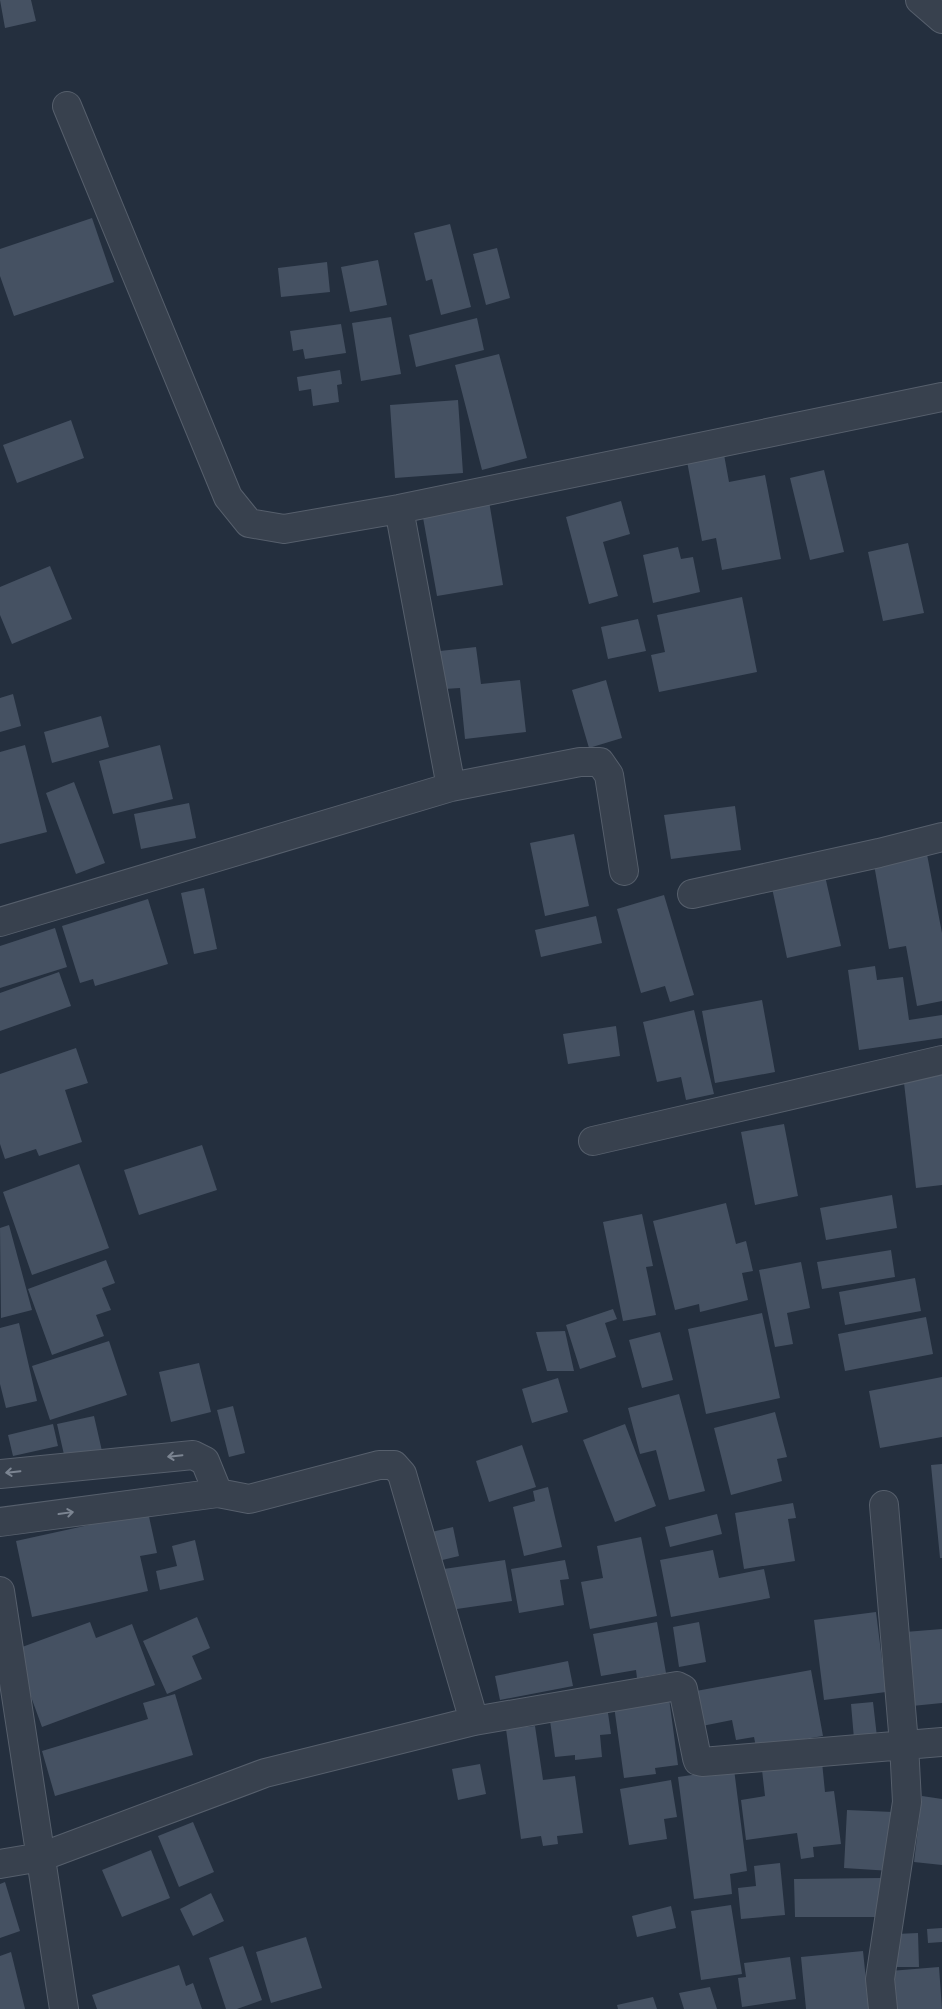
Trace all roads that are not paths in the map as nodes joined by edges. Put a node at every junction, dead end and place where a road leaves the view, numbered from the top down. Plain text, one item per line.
1 (920, 0) edge
2 (942, 19) edge
3 (67, 106) dead end
4 (942, 397) edge
5 (399, 509) junction
6 (451, 787) junction
7 (942, 836) edge
8 (624, 871) dead end
9 (692, 894) dead end
10 (0, 922) edge
11 (942, 1060) edge
12 (593, 1141) dead end
13 (0, 1474) edge
14 (218, 1493) junction
15 (884, 1505) dead end
16 (0, 1522) edge
17 (0, 1591) edge
18 (474, 1721) junction
19 (942, 1742) edge
20 (904, 1744) junction
21 (41, 1856) junction
22 (0, 1864) edge
23 (64, 2009) edge
24 (882, 2009) edge

1 - 2 street
3 - 5 street
4 - 5 street
5 - 6 street
6 - 8 street
6 - 10 street
7 - 9 street
11 - 12 street
14 -> 13 street
16 -> 14 street
14 - 18 street
15 - 20 street
17 - 21 street
18 - 20 street
18 - 21 street
19 - 20 street
20 - 24 street
21 - 22 street
21 - 23 street

